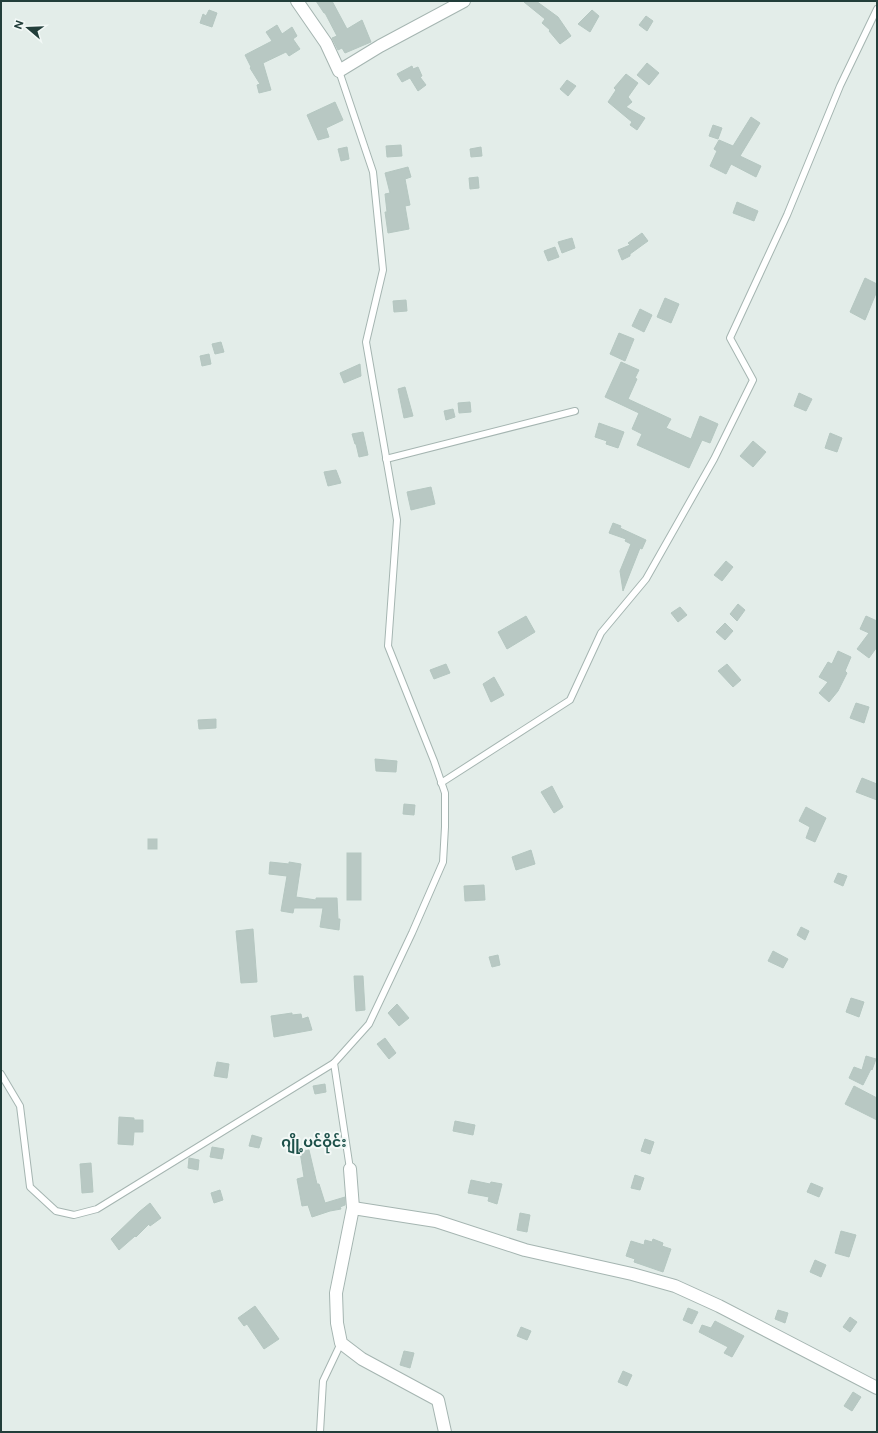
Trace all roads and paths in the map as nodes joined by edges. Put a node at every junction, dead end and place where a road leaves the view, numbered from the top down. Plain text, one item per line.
1 (297, 1) edge
2 (464, 1) edge
3 (877, 9) edge
4 (339, 71) junction
5 (575, 411) dead end
6 (386, 459) junction
7 (441, 783) junction
8 (334, 1063) junction
9 (1, 1074) edge
10 (350, 1169) joint
11 (352, 1208) junction
12 (341, 1343) junction
13 (877, 1388) edge
14 (320, 1432) edge
15 (445, 1432) edge

1 - 4 street
2 - 4 street
3 - 7 lane
4 - 6 lane
5 - 6 lane
6 - 7 lane
7 - 8 lane
8 - 9 lane
8 - 10 lane
10 - 11 street
11 - 12 street
11 - 13 street
12 - 14 lane
12 - 15 street

